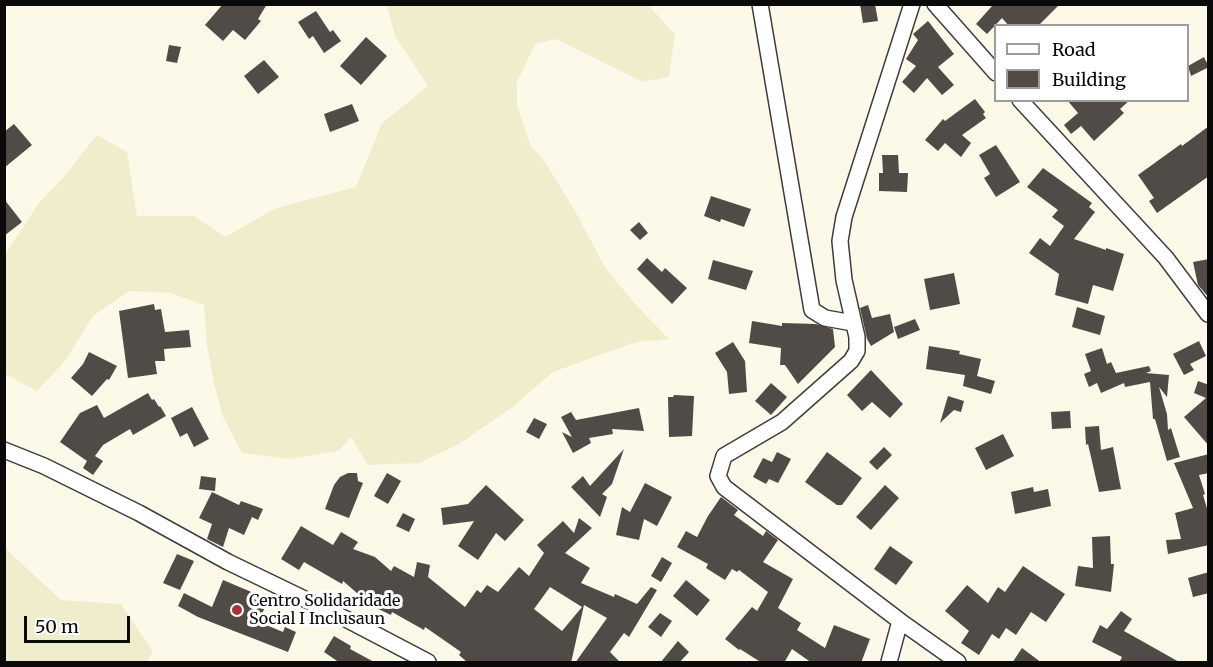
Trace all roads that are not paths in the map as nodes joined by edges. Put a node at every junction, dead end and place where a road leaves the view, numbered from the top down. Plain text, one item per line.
1 (760, 4) edge
2 (912, 4) edge
3 (935, 4) edge
4 (994, 71) edge
5 (1022, 102) edge
6 (1209, 314) edge
7 (853, 323) junction
8 (4, 450) edge
9 (900, 621) junction
10 (428, 663) edge
11 (889, 663) edge
12 (958, 663) edge

1 - 7 street
2 - 7 street
3 - 4 street
5 - 6 street
7 - 9 street
8 - 10 street
9 - 11 street
9 - 12 street

